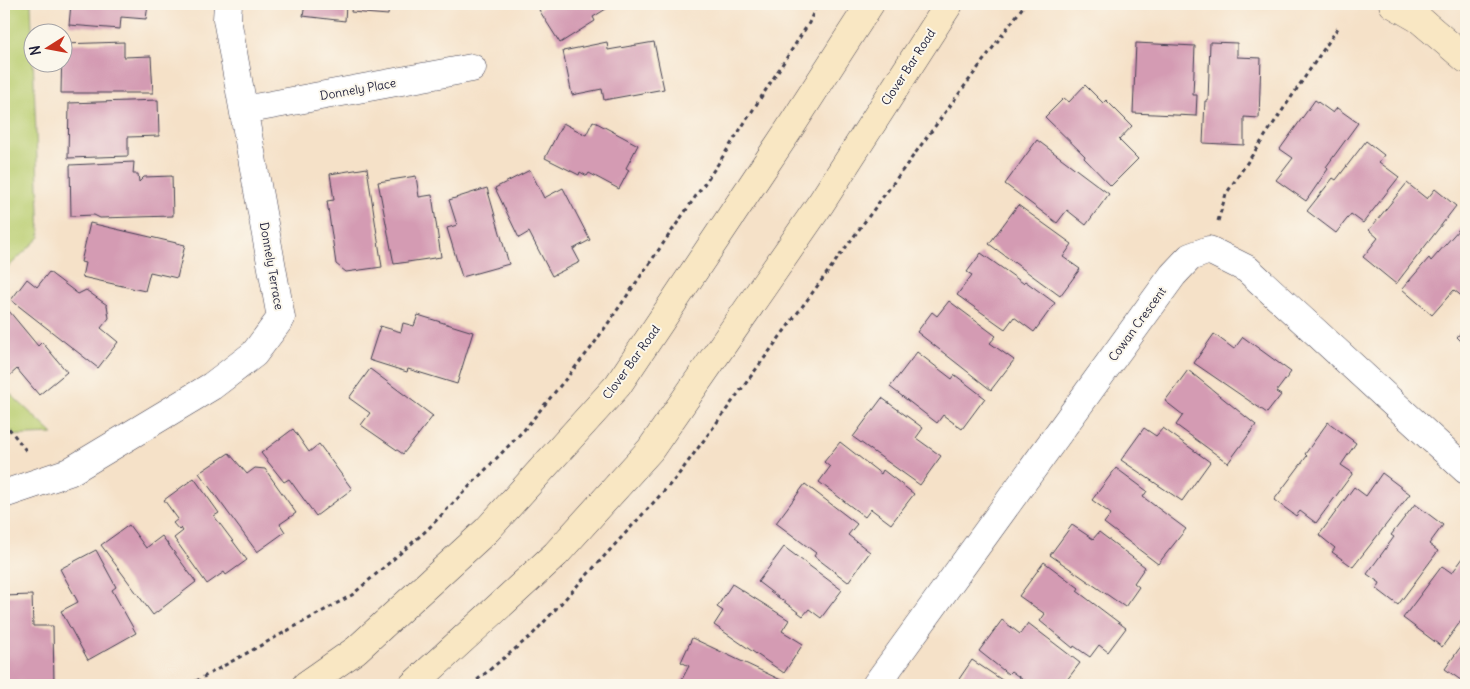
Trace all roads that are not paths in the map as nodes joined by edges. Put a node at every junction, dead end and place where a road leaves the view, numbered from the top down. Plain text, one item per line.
1 (228, 4) edge
2 (870, 4) edge
3 (949, 4) edge
4 (1392, 4) edge
5 (1413, 12) edge
6 (1466, 59) edge
7 (472, 68) dead end
8 (244, 110) junction
9 (1466, 470) edge
10 (4, 494) edge
11 (306, 685) edge
12 (413, 685) edge
13 (876, 685) edge

1 - 8 street, Donnely Terrace
2 - 11 main road, Clover Bar Road
3 - 12 main road, Clover Bar Road
4 - 5 main road
5 - 6 main road
7 - 8 street, Donnely Place
8 - 10 street, Donnely Terrace
9 - 13 street, Cowan Crescent

